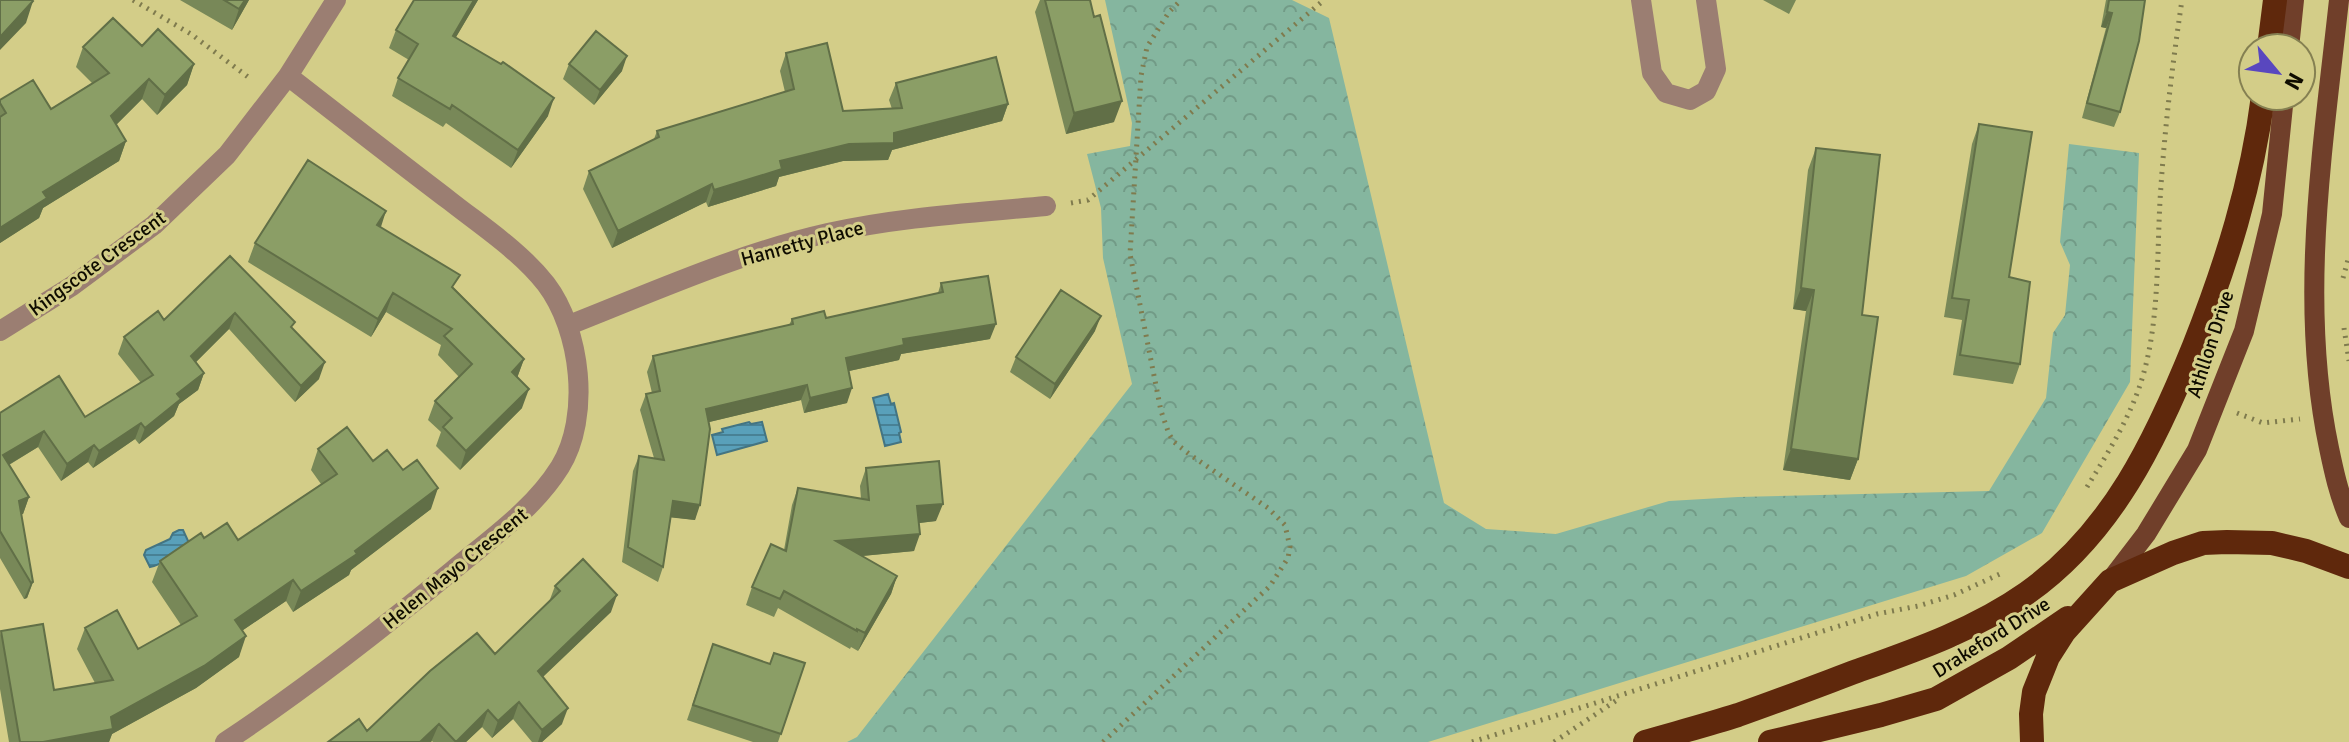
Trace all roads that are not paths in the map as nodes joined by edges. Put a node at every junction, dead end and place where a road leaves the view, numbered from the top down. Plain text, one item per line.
1 (336, 0) edge
2 (1641, 0) edge
3 (1706, 0) edge
4 (2275, 0) edge
5 (2294, 0) edge
6 (2339, 0) edge
7 (2271, 32) edge
8 (2291, 32) edge
9 (288, 76) junction
10 (2261, 112) edge
11 (2282, 112) edge
12 (1046, 206) road end
13 (569, 325) junction
14 (0, 331) edge
15 (2349, 518) edge
16 (2349, 567) edge
17 (2110, 581) junction
18 (2093, 600) junction
19 (225, 742) edge
20 (1645, 742) edge
21 (1770, 742) edge
22 (2032, 742) edge

1 - 9 street, Kingscote Crescent
2 - 3 street
4 - 7 highway
5 - 8 main road
6 - 15 main road
9 - 13 street, Helen Mayo Crescent
9 - 14 street, Kingscote Crescent
10 - 20 highway
11 - 17 main road, Athllon Drive
12 - 13 street, Hanretty Place
13 - 19 street, Helen Mayo Crescent
16 - 17 highway
17 - 18 highway
18 - 21 highway, Drakeford Drive
18 - 22 highway

